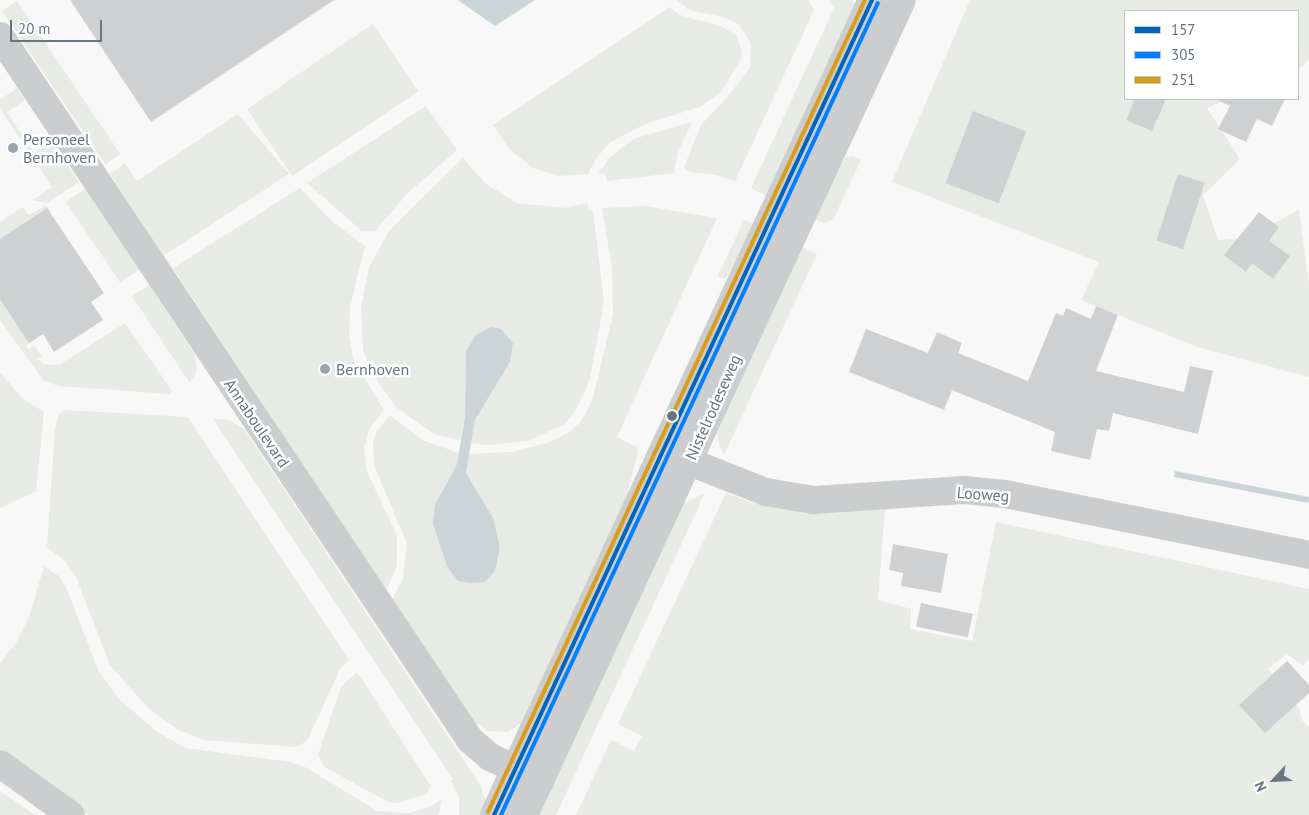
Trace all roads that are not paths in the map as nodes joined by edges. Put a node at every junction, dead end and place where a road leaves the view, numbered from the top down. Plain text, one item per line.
1 (872, 0) edge
2 (902, 0) edge
3 (0, 36) edge
4 (661, 450) junction
5 (688, 462) junction
6 (1309, 555) edge
7 (0, 764) edge
8 (513, 770) junction
9 (541, 781) junction
10 (71, 815) edge
11 (494, 815) edge
12 (524, 815) edge

1 - 4 street, Nistelrodeseweg
2 - 5 street, Nistelrodeseweg
3 - 8 street, Annaboulevard
4 - 5 street, Looweg
4 - 8 street, Nistelrodeseweg
5 - 6 street, Looweg
5 - 9 street, Nistelrodeseweg
7 - 10 street
8 - 9 street, Annaboulevard
8 - 11 street, Nistelrodeseweg
9 - 12 street, Nistelrodeseweg

